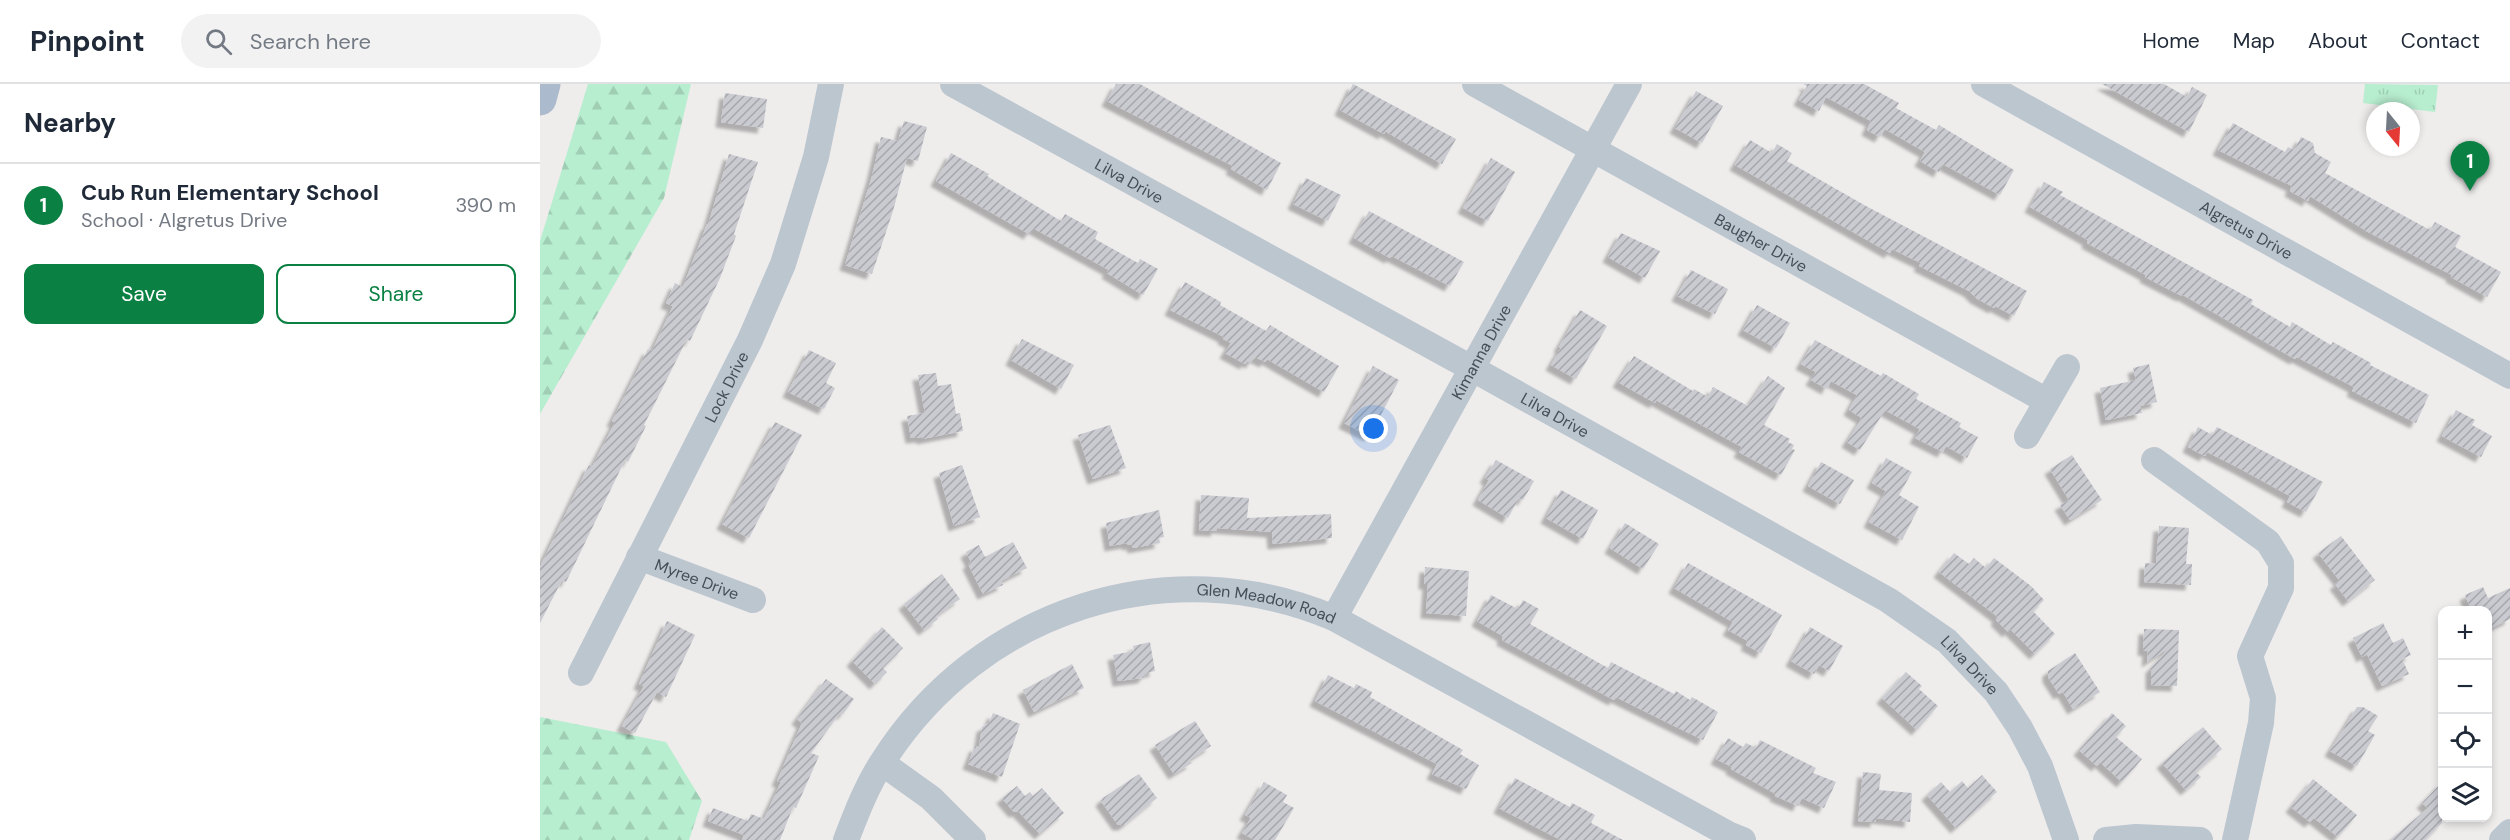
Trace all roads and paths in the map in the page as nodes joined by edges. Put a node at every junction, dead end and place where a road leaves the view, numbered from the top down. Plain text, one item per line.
1 (544, 84) edge
2 (831, 84) edge
3 (953, 84) edge
4 (1475, 84) edge
5 (1629, 84) edge
6 (1984, 84) edge
7 (540, 99) edge
8 (1593, 150) junction
9 (2067, 367) dead end
10 (1473, 369) junction
11 (2510, 376) edge
12 (2047, 401) junction
13 (2026, 436) dead end
14 (2154, 460) dead end
15 (639, 557) junction
16 (753, 600) dead end
17 (1334, 618) junction
18 (581, 673) dead end
19 (882, 763) junction
20 (2510, 832) edge
21 (846, 840) edge
22 (973, 840) edge
23 (1743, 840) edge
24 (2066, 840) edge
25 (2106, 840) edge
26 (2200, 840) edge
27 (2235, 840) edge
28 (2502, 840) edge

1 - 7 main road
2 - 15 street, Lock Drive
3 - 10 street, Lilva Drive
4 - 8 street, Baugher Drive
5 - 8 street, Kimanna Drive
6 - 11 street, Algretus Drive
8 - 10 street, Kimanna Drive
8 - 12 street, Baugher Drive
9 - 12 street
10 - 17 street, Kimanna Drive
10 - 24 street, Lilva Drive
12 - 13 street
14 - 27 street
15 - 16 street, Myree Drive
15 - 18 street, Lock Drive
17 - 19 street, Glen Meadow Road
17 - 23 street, Glen Meadow Road
19 - 21 street, Glen Meadow Road
19 - 22 street
20 - 28 street
25 - 26 street

